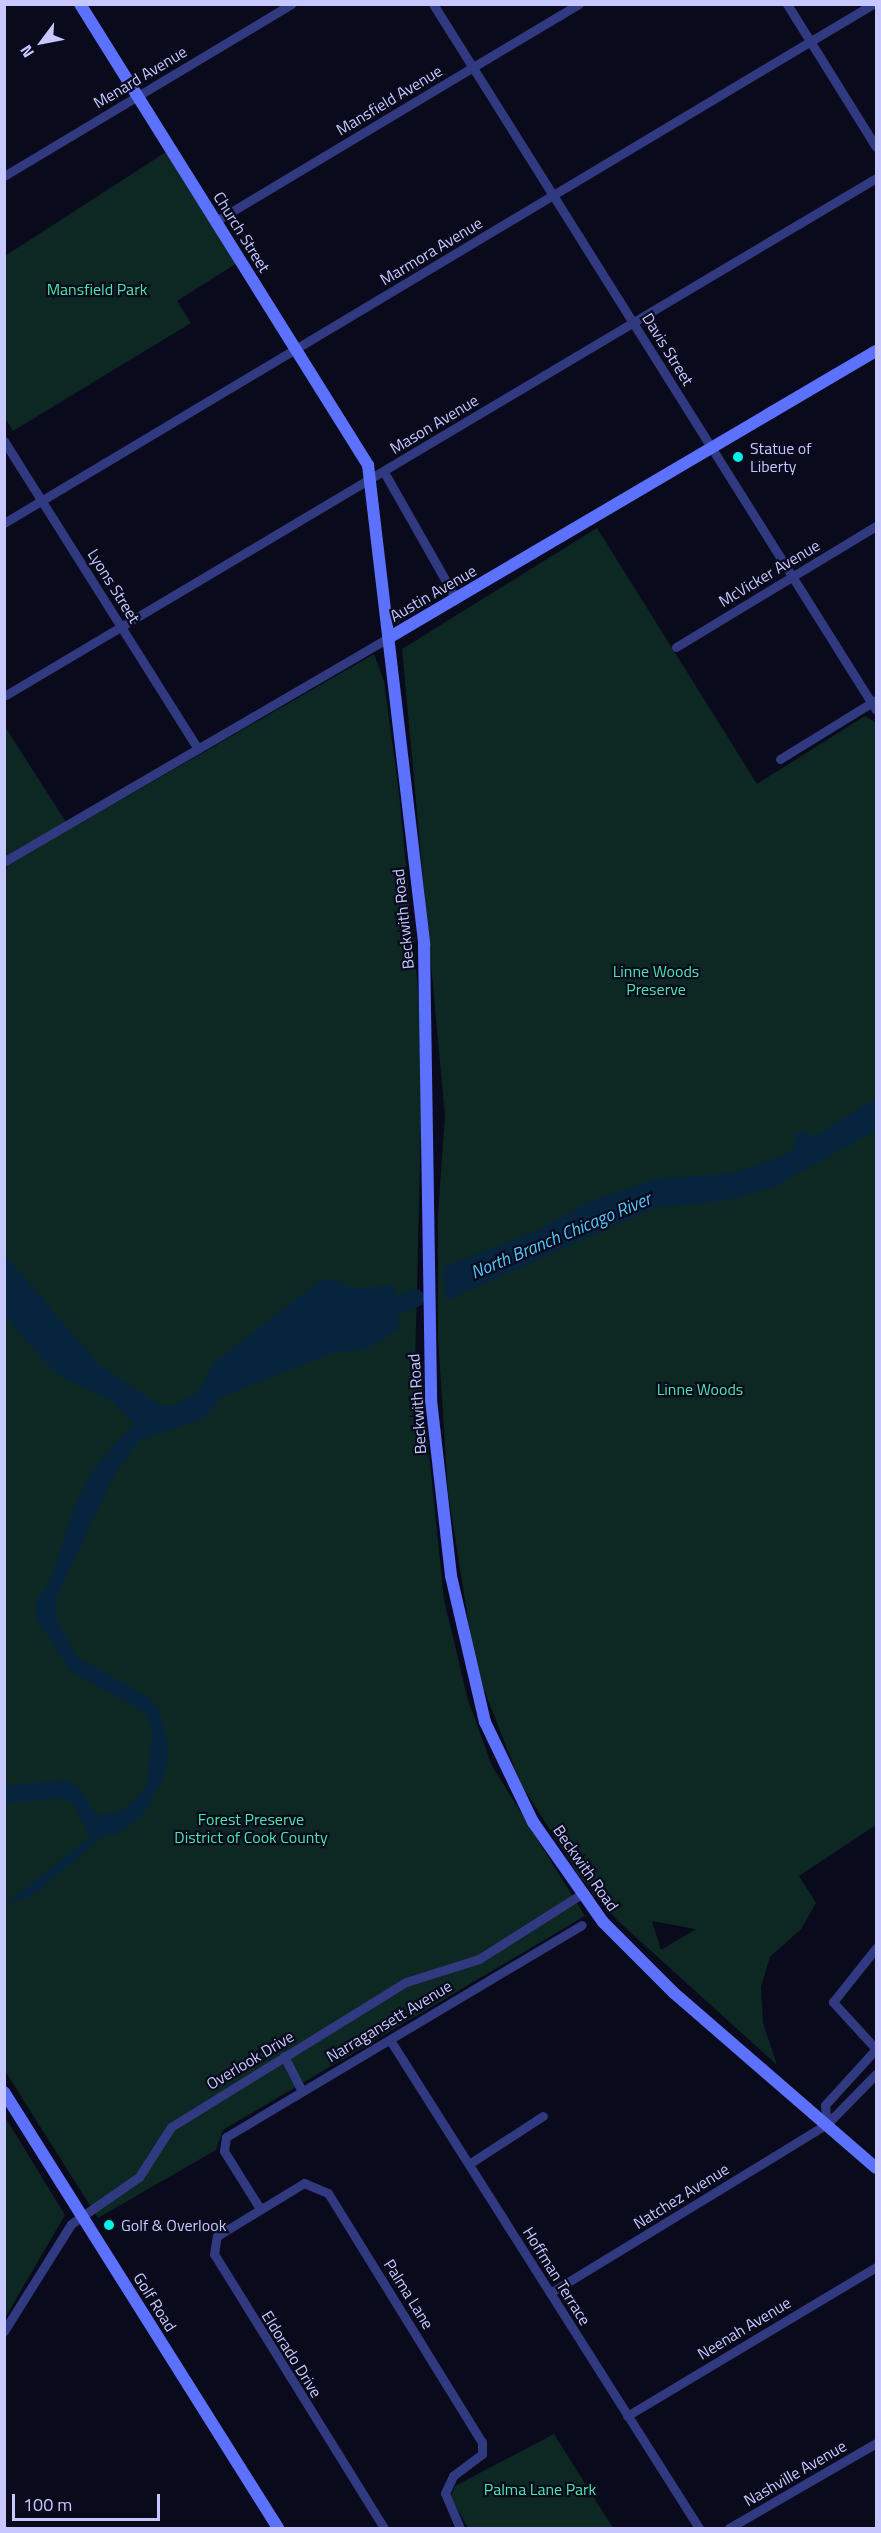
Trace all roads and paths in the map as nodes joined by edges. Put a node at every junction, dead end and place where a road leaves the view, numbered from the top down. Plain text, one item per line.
1 (80, 4) edge
2 (291, 4) edge
3 (433, 4) edge
4 (579, 4) edge
5 (787, 4) edge
6 (873, 4) edge
7 (811, 42) junction
8 (473, 68) junction
9 (137, 97) junction
10 (876, 147) edge
11 (4, 176) edge
12 (876, 177) edge
13 (554, 195) junction
14 (216, 222) junction
15 (634, 322) junction
16 (296, 349) junction
17 (876, 351) edge
18 (4, 441) edge
19 (713, 448) junction
20 (384, 472) junction
21 (370, 480) junction
22 (42, 501) junction
23 (4, 523) edge
24 (876, 526) edge
25 (793, 576) junction
26 (456, 599) junction
27 (122, 627) junction
28 (390, 637) junction
29 (676, 647) dead end
30 (6, 695) dead end
31 (875, 704) edge
32 (197, 748) junction
33 (780, 759) dead end
34 (6, 861) edge
35 (580, 1895) junction
36 (582, 1924) dead end
37 (876, 1948) edge
38 (390, 2040) junction
39 (876, 2049) edge
40 (284, 2056) junction
41 (876, 2074) edge
42 (301, 2090) junction
43 (4, 2092) edge
44 (543, 2116) dead end
45 (827, 2124) junction
46 (469, 2164) junction
47 (876, 2168) edge
48 (259, 2207) junction
49 (82, 2216) junction
50 (876, 2267) edge
51 (550, 2293) junction
52 (4, 2331) edge
53 (627, 2416) junction
54 (876, 2443) edge
55 (278, 2529) edge
56 (384, 2529) edge
57 (460, 2529) edge
58 (699, 2529) edge
59 (729, 2529) edge

1 - 9 street, Church Street
2 - 9 street, Menard Avenue
3 - 8 street, Davis Street
4 - 8 street, Mansfield Avenue
5 - 7 street
6 - 7 street, Marmora Avenue
7 - 10 street
7 - 13 street, Marmora Avenue
8 - 13 street, Davis Street
8 - 14 street, Mansfield Avenue
9 - 11 street, Menard Avenue
9 - 14 street, Church Street
12 - 15 street, Mason Avenue
13 - 15 street, Davis Street
13 - 16 street, Marmora Avenue
14 - 16 street, Church Street
15 - 19 street, Davis Street
15 - 20 street, Mason Avenue
16 - 21 street, Church Street
16 - 22 street, Marmora Avenue
17 - 19 street, Austin Avenue
18 - 22 street, Lyons Street
19 - 25 street, Davis Street
19 - 26 street, Austin Avenue
20 - 21 street, Mason Avenue
20 - 26 street
21 - 27 street, Mason Avenue
21 - 28 street, Beckwith Road
22 - 23 street, Marmora Avenue
22 - 27 street, Lyons Street
24 - 25 street, McVicker Avenue
25 - 29 street, McVicker Avenue
25 - 31 street, Davis Street
26 - 28 street, Austin Avenue
27 - 30 street, Mason Avenue
27 - 32 street, Lyons Street
28 - 32 street, Austin Avenue
28 - 35 street, Beckwith Road
31 - 33 street
32 - 34 street, Austin Avenue
35 - 40 street, Overlook Drive
35 - 45 street, Beckwith Road
36 - 38 street, Narragansett Avenue
37 - 39 street
38 - 42 street, Narragansett Avenue
38 - 46 street, Hoffman Terrace
39 - 45 street
40 - 42 street
40 - 49 street, Overlook Drive
41 - 45 street, Natchez Avenue
42 - 48 street, Narragansett Avenue
43 - 49 street, Golf Road
44 - 46 street
45 - 47 street, Beckwith Road
45 - 51 street, Natchez Avenue
46 - 51 street, Hoffman Terrace
48 - 56 street, Eldorado Drive
48 - 57 street, Palma Lane
49 - 52 street, Overlook Drive
49 - 55 street, Golf Road
50 - 53 street, Neenah Avenue
51 - 53 street, Hoffman Terrace
53 - 58 street, Hoffman Terrace
54 - 59 street, Nashville Avenue

